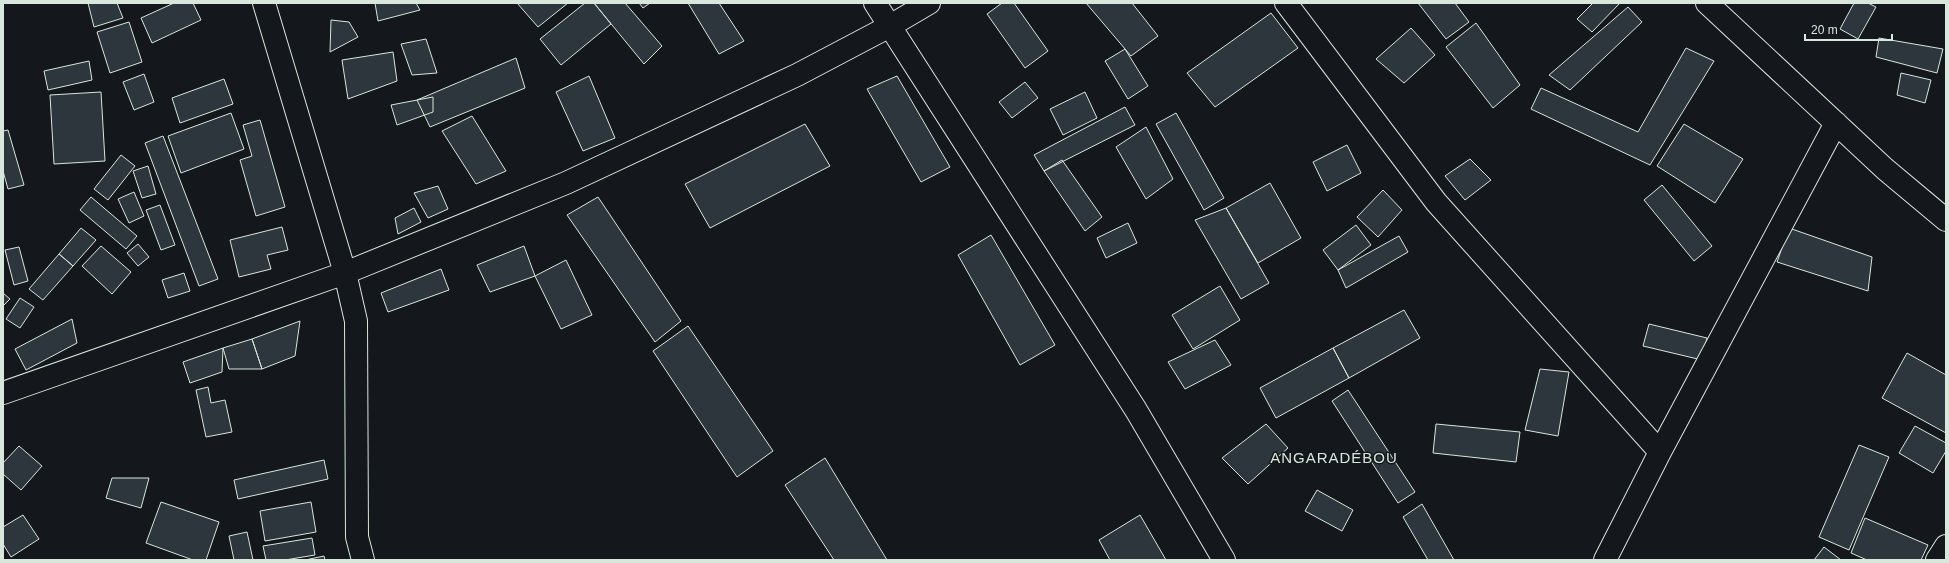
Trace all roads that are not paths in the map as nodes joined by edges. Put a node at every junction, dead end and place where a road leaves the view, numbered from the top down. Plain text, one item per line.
1 (264, 3) edge
2 (876, 3) edge
3 (929, 3) edge
4 (1286, 3) edge
5 (1707, 3) edge
6 (890, 26) junction
7 (1836, 123) junction
8 (1946, 220) edge
9 (345, 273) junction
10 (3, 393) edge
11 (1660, 452) junction
12 (1946, 546) edge
13 (363, 560) edge
14 (1224, 560) edge
15 (1605, 560) edge
16 (1937, 560) edge

1 - 9 street
2 - 6 street
3 - 6 street
4 - 11 street
5 - 7 street
6 - 9 street
6 - 14 street
7 - 8 street
7 - 11 street
9 - 10 street
9 - 13 street
11 - 15 street
12 - 16 street

